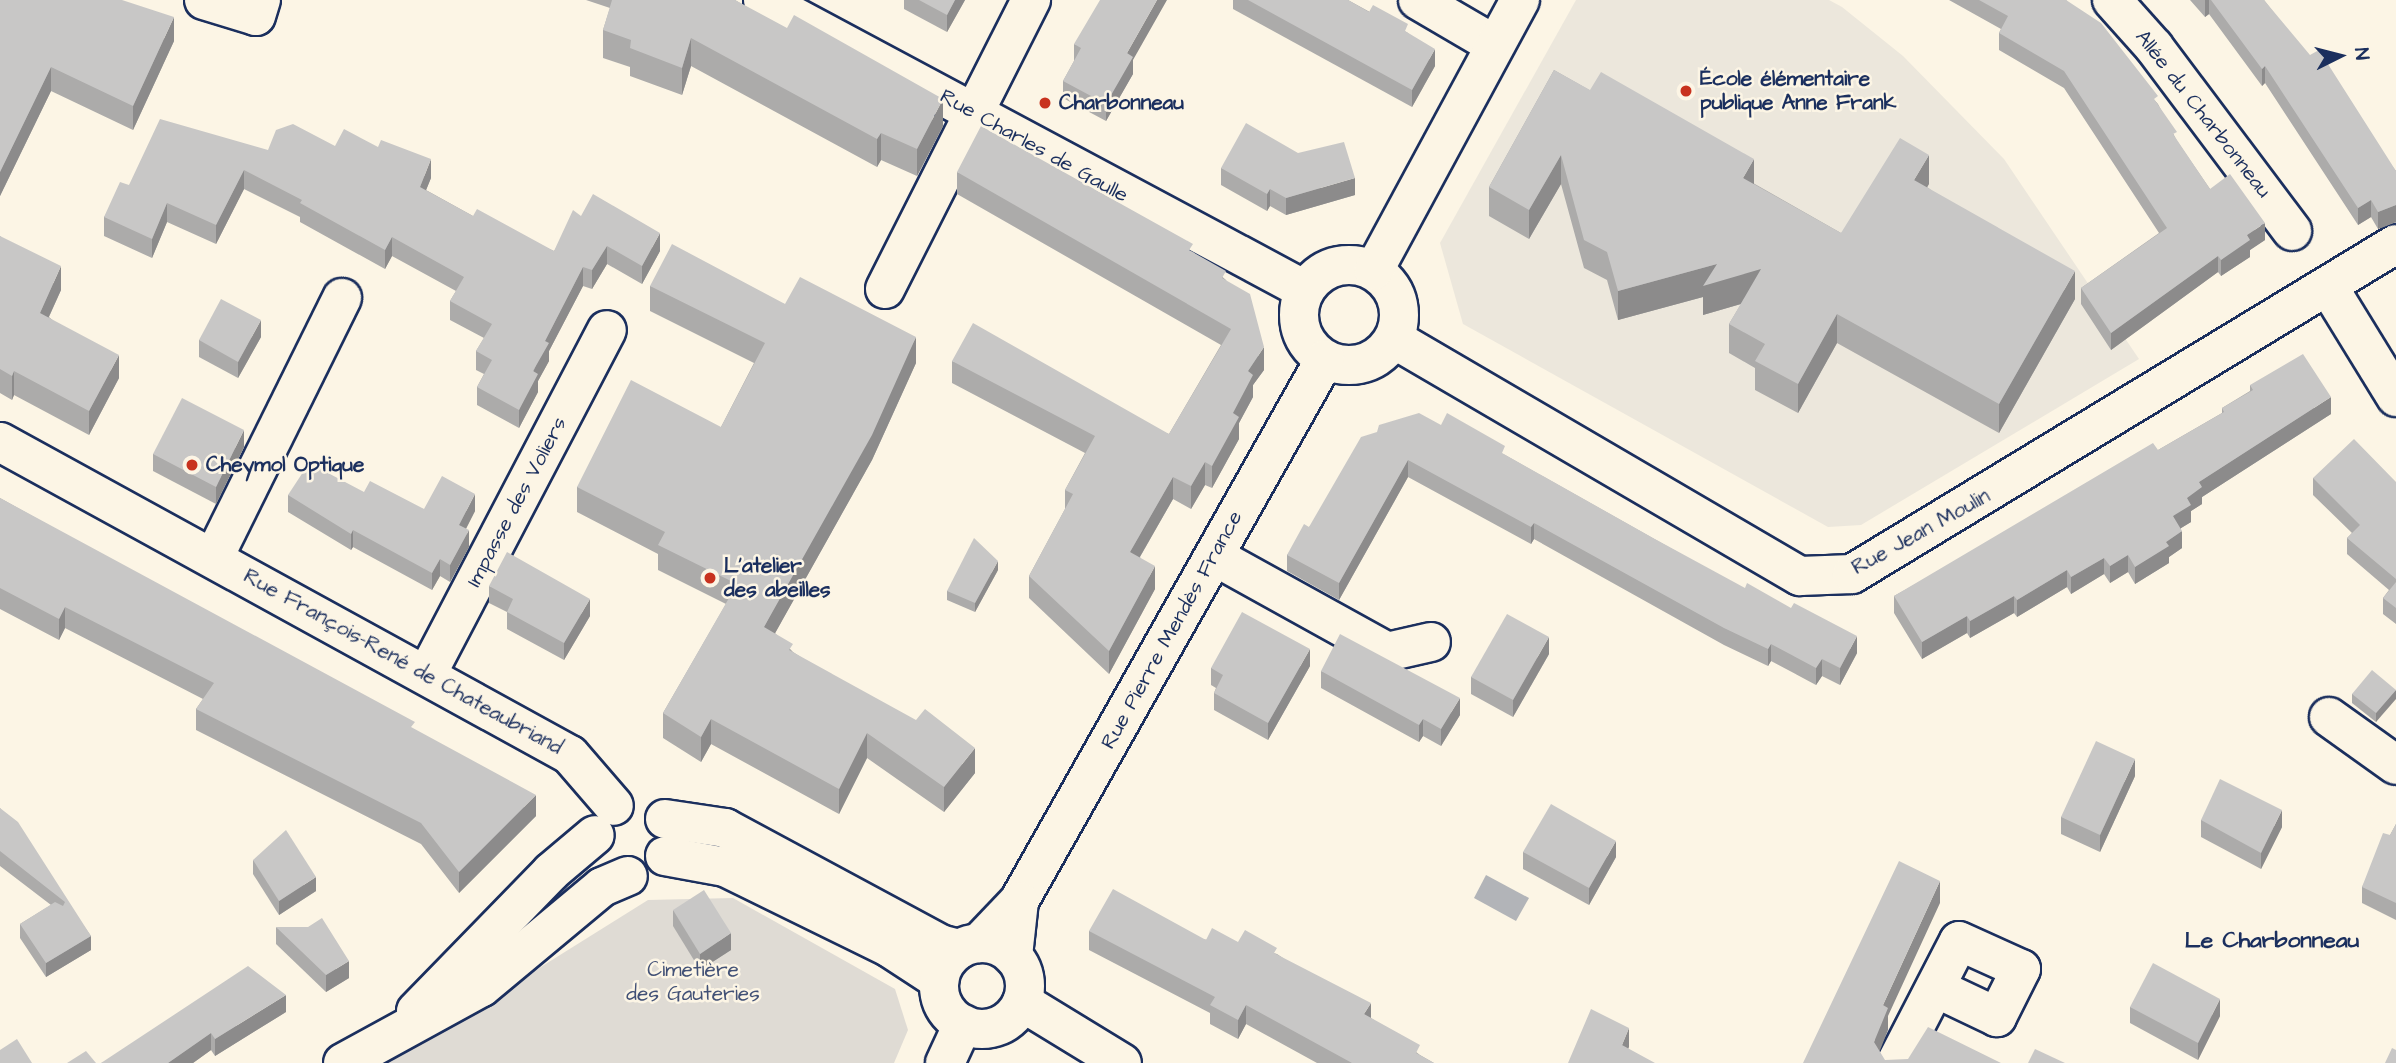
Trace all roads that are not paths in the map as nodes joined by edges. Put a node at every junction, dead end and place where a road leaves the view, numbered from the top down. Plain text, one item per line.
1 (204, 0) edge
2 (261, 0) edge
3 (763, 0) edge
4 (1031, 0) edge
5 (1418, 0) edge
6 (1520, 0) edge
7 (2112, 0) edge
8 (1495, 45) junction
9 (976, 113) junction
10 (2292, 230) dead end
11 (2396, 244) edge
12 (1374, 270) junction
13 (2329, 288) junction
14 (885, 289) dead end
15 (1305, 290) junction
16 (342, 298) dead end
17 (607, 330) dead end
18 (1394, 340) junction
19 (1325, 359) junction
20 (2396, 397) edge
21 (0, 442) edge
22 (1214, 556) junction
23 (214, 557) junction
24 (1431, 642) dead end
25 (427, 674) junction
26 (2329, 717) dead end
27 (2396, 765) edge
28 (665, 819) junction
29 (605, 821) junction
30 (665, 856) junction
31 (628, 876) junction
32 (973, 957) junction
33 (1936, 988) dead end
34 (1022, 1002) junction
35 (963, 1024) junction
36 (397, 1030) junction
37 (343, 1063) edge
38 (944, 1063) edge
39 (1122, 1063) edge
40 (1896, 1063) edge

1 - 2 street
3 - 9 street, Rue Charles de Gaulle
4 - 9 street
5 - 8 street
6 - 8 street
7 - 10 street, Allée du Charbonneau
8 - 12 street
9 - 14 street
9 - 15 street, Rue Charles de Gaulle
11 - 13 street, Rue Jean Moulin
12 - 15 street
12 - 18 street
13 - 18 street, Rue Jean Moulin
13 - 20 street
15 - 19 street
16 - 23 street
17 - 25 street, Impasse des Voliers
18 - 19 street
19 - 22 street, Rue Pierre Mendès France
21 - 23 street, Rue François-René de Chateaubriand
22 - 24 street
22 - 32 street, Rue Pierre Mendès France
23 - 25 street, Rue François-René de Chateaubriand
25 - 29 street, Rue François-René de Chateaubriand
26 - 27 street
28 - 29 street
28 - 30 street
28 - 32 street
29 - 31 street, Rue François-René de Chateaubriand
29 - 36 street
30 - 31 street
30 - 32 street
31 - 36 street
32 - 34 street
32 - 35 street
33 - 40 street
34 - 35 street
34 - 39 street
35 - 38 street
36 - 37 street

